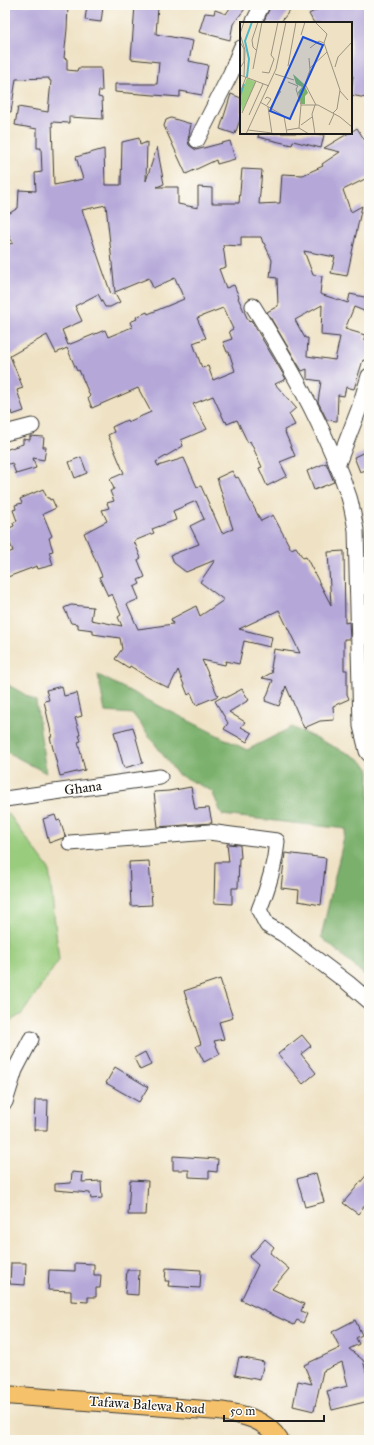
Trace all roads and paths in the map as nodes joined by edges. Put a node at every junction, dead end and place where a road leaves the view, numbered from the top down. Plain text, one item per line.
1 (262, 5) edge
2 (254, 22) edge
3 (240, 50) edge
4 (197, 140) dead end
5 (253, 306) dead end
6 (369, 376) edge
7 (32, 426) dead end
8 (5, 433) edge
9 (338, 466) junction
10 (369, 754) edge
11 (160, 778) dead end
12 (5, 799) edge
13 (70, 843) dead end
14 (369, 1000) edge
15 (31, 1039) dead end
16 (5, 1102) edge
17 (5, 1395) edge
18 (279, 1440) edge

1 - 2 street
3 - 4 street
5 - 9 street
6 - 9 street
7 - 8 street
9 - 10 street
11 - 12 street, Ghana
13 - 14 street
15 - 16 street
17 - 18 main road, Tafawa Balewa Road

